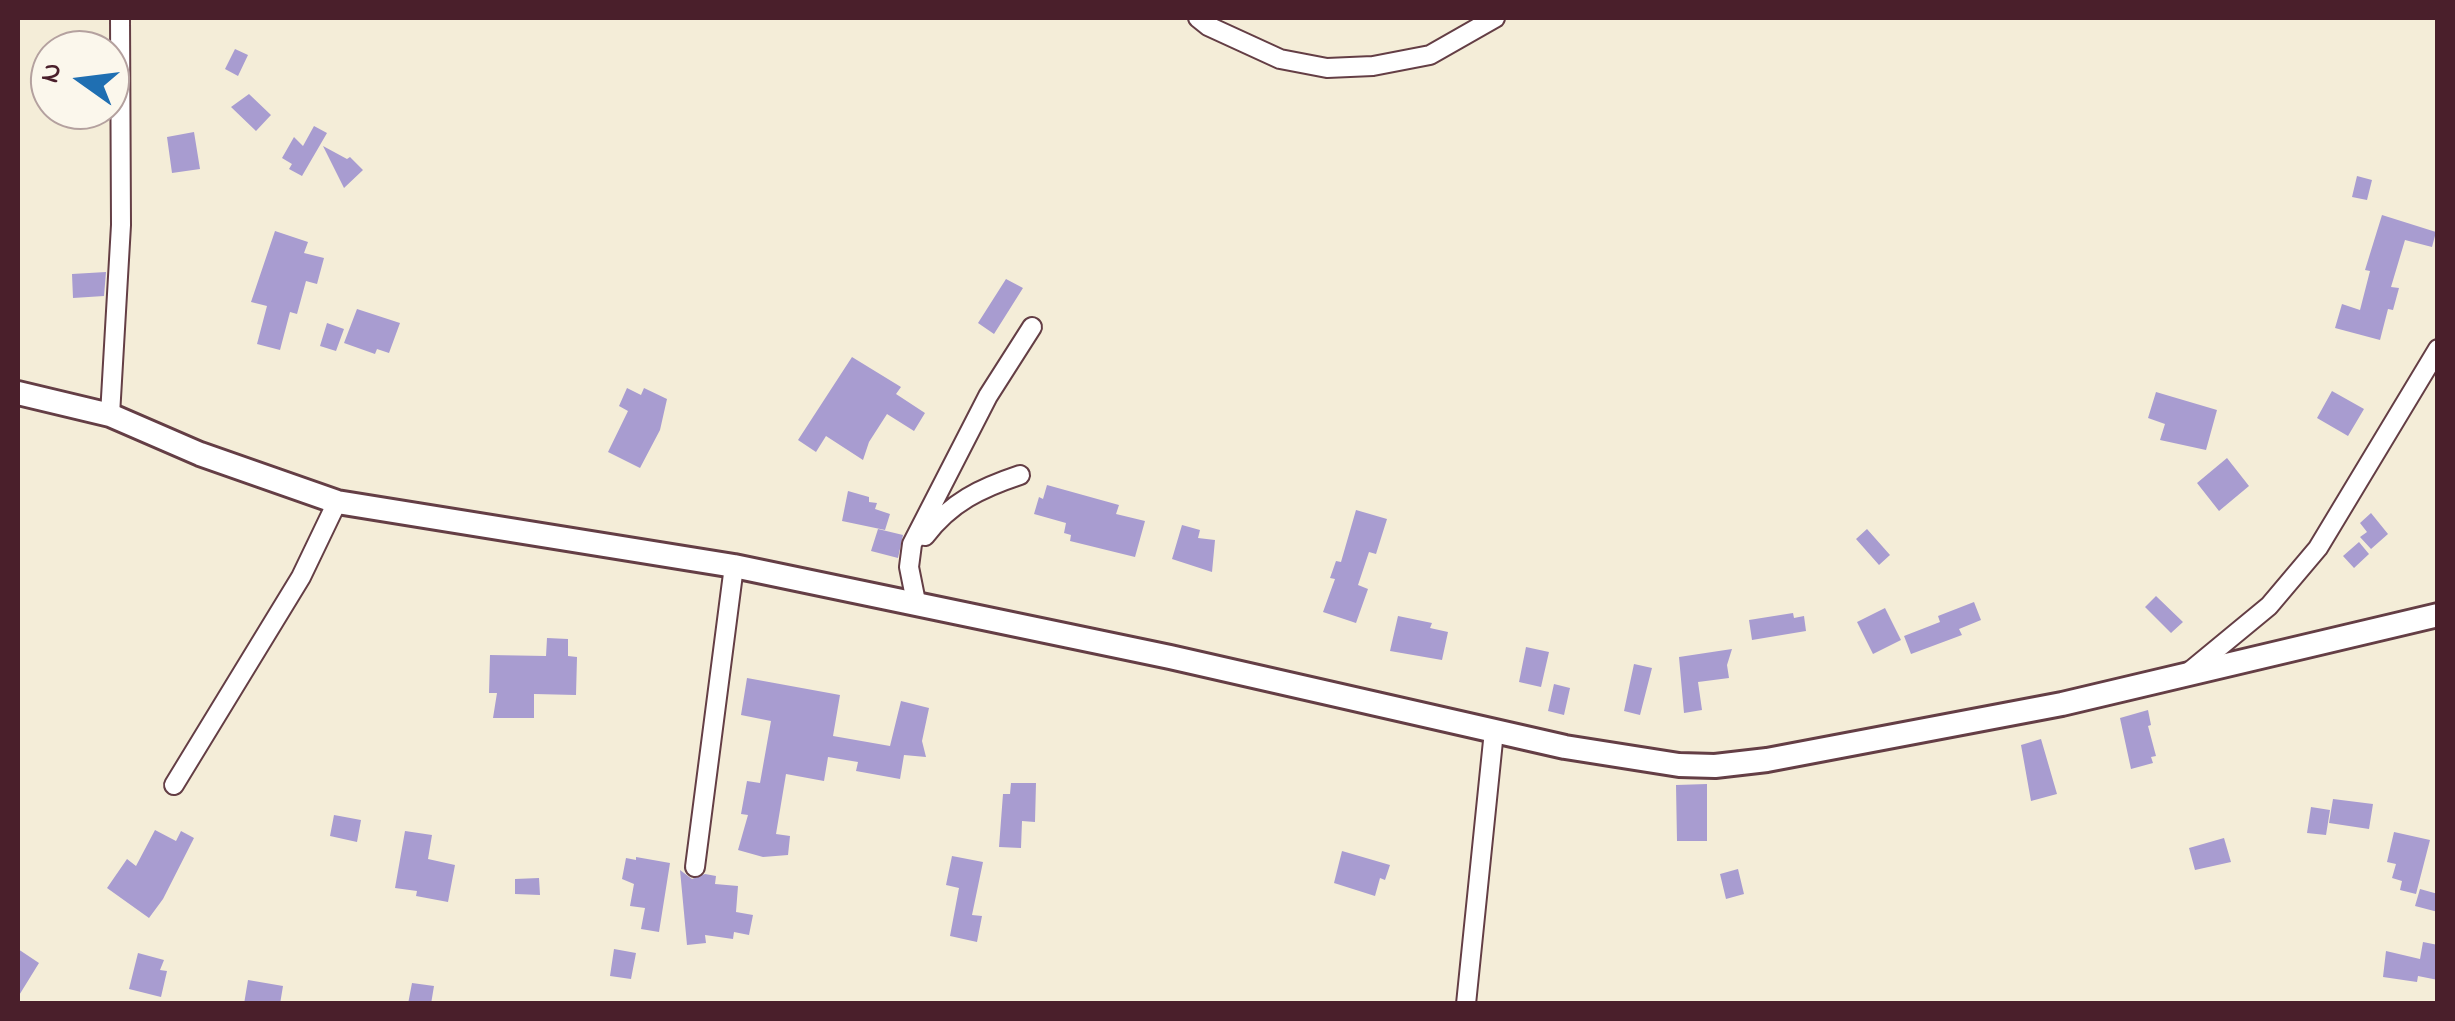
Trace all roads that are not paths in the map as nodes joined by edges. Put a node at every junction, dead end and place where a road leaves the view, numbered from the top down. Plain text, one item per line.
1 (120, 18) edge
2 (1198, 18) edge
3 (1495, 18) edge
4 (1032, 328) dead end
5 (2438, 348) edge
6 (18, 393) edge
7 (110, 415) junction
8 (1020, 475) dead end
9 (338, 502) junction
10 (734, 566) junction
11 (909, 567) junction
12 (916, 602) junction
13 (2438, 615) edge
14 (2180, 678) junction
15 (1494, 732) junction
16 (174, 785) dead end
17 (696, 867) dead end
18 (1466, 1004) edge

1 - 7 street
2 - 3 street
4 - 11 street
5 - 14 street
6 - 7 street
7 - 9 street
8 - 11 street
9 - 10 street
9 - 16 street
10 - 12 street
10 - 17 street
11 - 12 street
12 - 15 street
13 - 14 street
14 - 15 street
15 - 18 street

